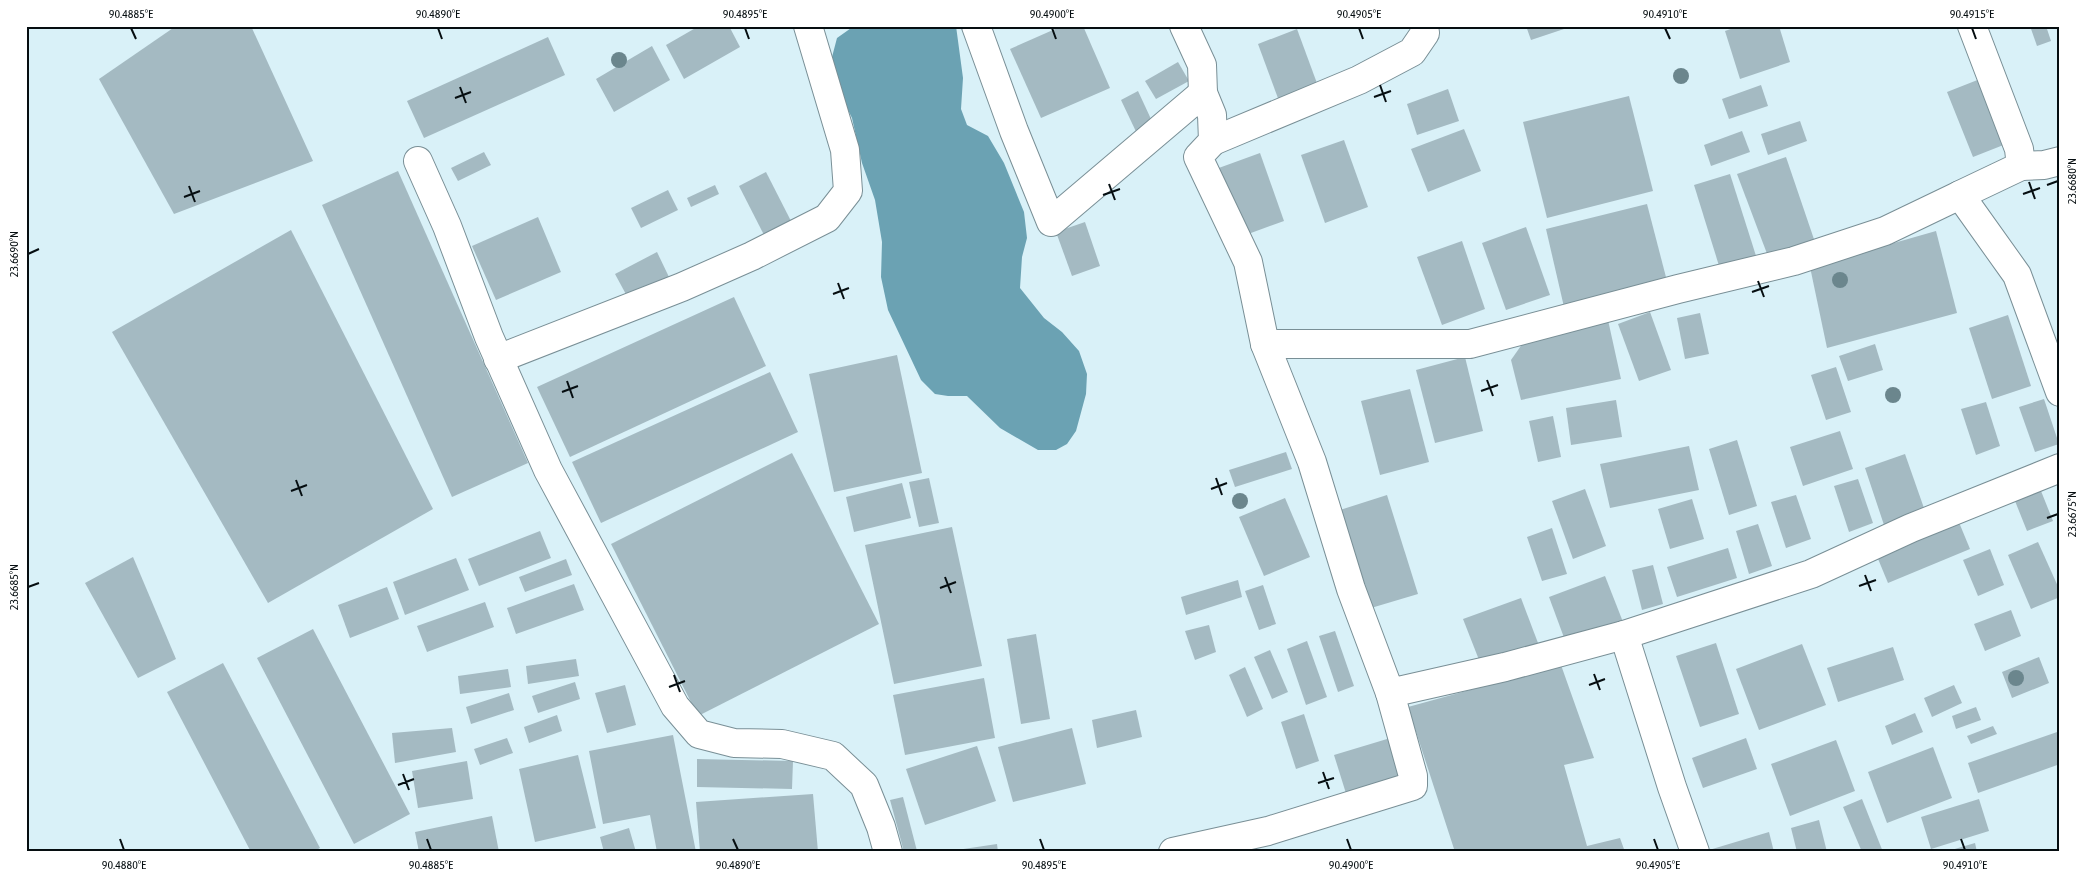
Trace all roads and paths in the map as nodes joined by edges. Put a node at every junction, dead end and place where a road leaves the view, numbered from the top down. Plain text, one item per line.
1 (808, 26) edge
2 (976, 26) edge
3 (1184, 26) edge
4 (1424, 26) edge
5 (1972, 26) edge
6 (1203, 93) junction
7 (1213, 141) junction
8 (418, 161) dead end
9 (2060, 161) edge
10 (2021, 166) junction
11 (1960, 195) junction
12 (1265, 344) junction
13 (498, 359) junction
14 (2060, 392) edge
15 (2060, 468) edge
16 (1624, 635) junction
17 (1390, 693) junction
18 (888, 852) edge
19 (1173, 852) edge
20 (1695, 852) edge

1 - 13 street
2 - 6 street
3 - 6 street
4 - 7 street
5 - 10 street
6 - 7 street
7 - 12 street
8 - 13 street
9 - 10 street
10 - 11 street
11 - 12 street
11 - 14 street
12 - 17 street
13 - 18 street
15 - 16 street
16 - 17 street
16 - 20 street
17 - 19 street

